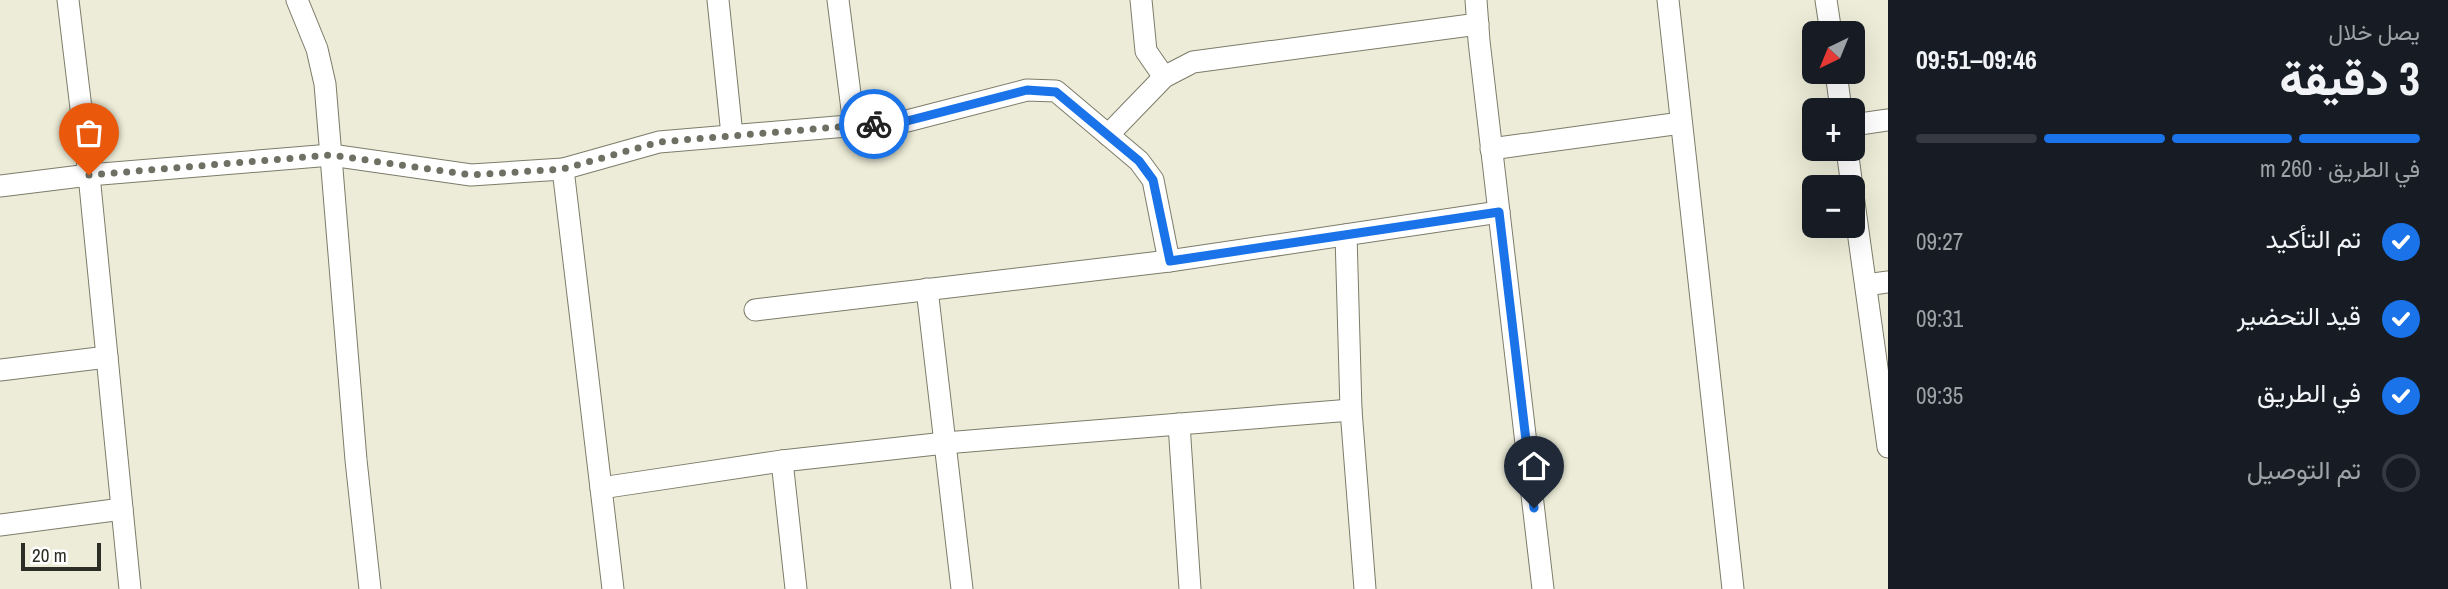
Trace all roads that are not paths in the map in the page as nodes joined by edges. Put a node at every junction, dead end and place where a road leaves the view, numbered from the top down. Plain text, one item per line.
1 (68, 0) edge
2 (718, 0) edge
3 (838, 0) edge
4 (1142, 0) edge
5 (1476, 0) edge
6 (1668, 0) edge
7 (1826, 0) edge
8 (302, 5) edge
9 (1829, 21) edge
10 (1478, 24) junction
11 (1164, 77) junction
12 (1888, 120) edge
13 (1681, 123) junction
14 (1865, 123) edge
15 (853, 125) junction
16 (732, 135) junction
17 (1108, 135) junction
18 (1491, 149) junction
19 (331, 155) junction
20 (563, 169) junction
21 (89, 175) junction
22 (0, 186) edge
23 (1499, 212) junction
24 (1346, 235) junction
25 (1859, 238) edge
26 (1170, 261) junction
27 (1888, 282) edge
28 (1866, 285) junction
29 (928, 289) junction
30 (755, 310) dead end
31 (107, 357) junction
32 (0, 370) edge
33 (1351, 410) junction
34 (1179, 424) junction
35 (945, 443) junction
36 (1888, 447) edge
37 (782, 461) junction
38 (601, 488) junction
39 (122, 509) junction
40 (0, 525) edge
41 (130, 589) edge
42 (370, 589) edge
43 (613, 589) edge
44 (796, 589) edge
45 (962, 589) edge
46 (1190, 589) edge
47 (1365, 589) edge
48 (1543, 589) edge
49 (1733, 589) edge

1 - 21 street
2 - 16 street
3 - 15 street
4 - 11 street
5 - 10 street
6 - 13 street
7 - 9 street
8 - 19 street
10 - 11 street
10 - 18 street
11 - 17 street
12 - 14 street
13 - 18 street
13 - 49 street
15 - 16 street
15 - 17 street
16 - 20 street
17 - 26 street
18 - 23 street
19 - 20 street
19 - 21 street
19 - 42 street
20 - 38 street
21 - 22 street
21 - 31 street
23 - 24 street
23 - 48 street
24 - 26 street
24 - 33 street
25 - 28 street
26 - 29 street
27 - 28 street
28 - 36 street
29 - 30 street
29 - 35 street
31 - 32 street
31 - 39 street
33 - 34 street
33 - 47 street
34 - 35 street
34 - 46 street
35 - 37 street
35 - 45 street
37 - 38 street
37 - 44 street
38 - 43 street
39 - 40 street
39 - 41 street

